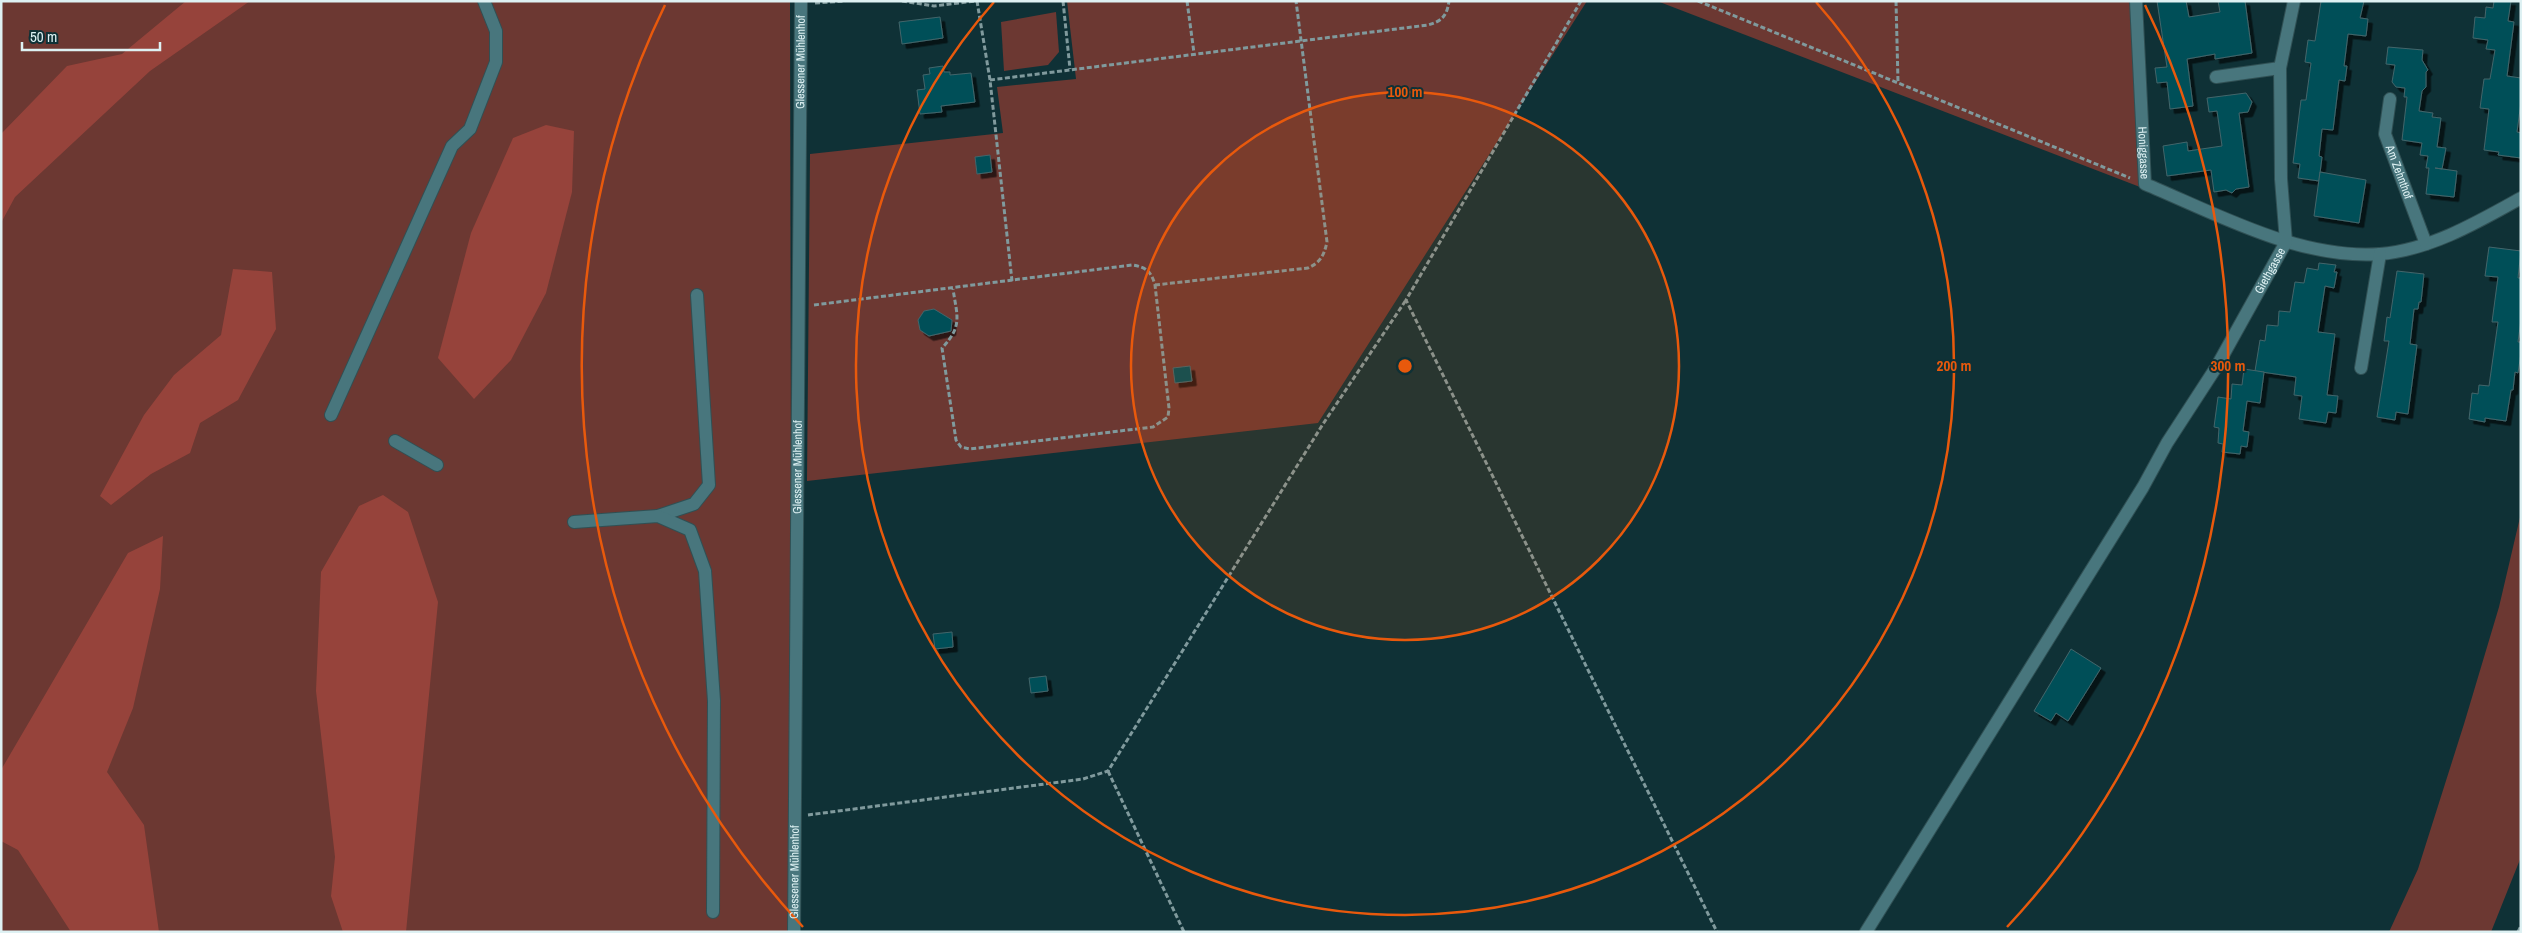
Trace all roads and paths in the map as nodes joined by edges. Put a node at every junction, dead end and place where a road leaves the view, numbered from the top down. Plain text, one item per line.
1 (484, 1) edge
2 (844, 1) edge
3 (902, 1) edge
4 (976, 1) edge
5 (1062, 1) edge
6 (1186, 1) edge
7 (1296, 1) edge
8 (1449, 1) edge
9 (1581, 1) edge
10 (1698, 1) edge
11 (1896, 1) edge
12 (2136, 1) edge
13 (2294, 1) edge
14 (801, 3) edge
15 (1300, 43) junction
16 (1194, 53) junction
17 (2280, 68) junction
18 (1070, 69) junction
19 (2216, 77) dead end
20 (990, 80) junction
21 (1898, 82) junction
22 (2390, 99) dead end
23 (2145, 184) junction
24 (2521, 198) edge
25 (2286, 242) junction
26 (2426, 244) junction
27 (2380, 254) junction
28 (1012, 282) junction
29 (1155, 285) junction
30 (953, 289) junction
31 (697, 295) dead end
32 (1406, 300) junction
33 (800, 307) junction
34 (2361, 368) dead end
35 (331, 415) dead end
36 (395, 441) dead end
37 (436, 465) dead end
38 (658, 516) junction
39 (574, 522) dead end
40 (1108, 771) junction
41 (796, 817) junction
42 (713, 912) dead end
43 (2521, 926) edge
44 (794, 932) edge
45 (1184, 932) edge
46 (1717, 932) edge
47 (1866, 932) edge
48 (2518, 932) edge

1 - 35 street
2 - 14 path
3 - 4 path
4 - 20 path
5 - 18 path
6 - 16 path
7 - 15 path
8 - 15 path
9 - 32 path
10 - 21 path
11 - 21 path
12 - 23 street, Honiggasse
13 - 17 street, Giethgasse
14 - 33 street, Glessener Mühlenhof
15 - 16 path
15 - 29 path
16 - 18 path
17 - 19 street
17 - 25 street, Giethgasse
18 - 20 path
20 - 28 path
21 - 23 path
22 - 26 street, Am Zehnthof
23 - 25 street, Honiggasse
24 - 26 street
25 - 27 street
25 - 47 street, Giethgasse
26 - 27 street
27 - 34 street
28 - 29 path
28 - 30 path
29 - 30 path
30 - 33 path
31 - 38 street
32 - 40 path
32 - 46 path
33 - 41 street, Glessener Mühlenhof
36 - 37 street
38 - 39 street
38 - 42 street
40 - 41 path
40 - 45 path
41 - 44 street, Glessener Mühlenhof
43 - 48 path

